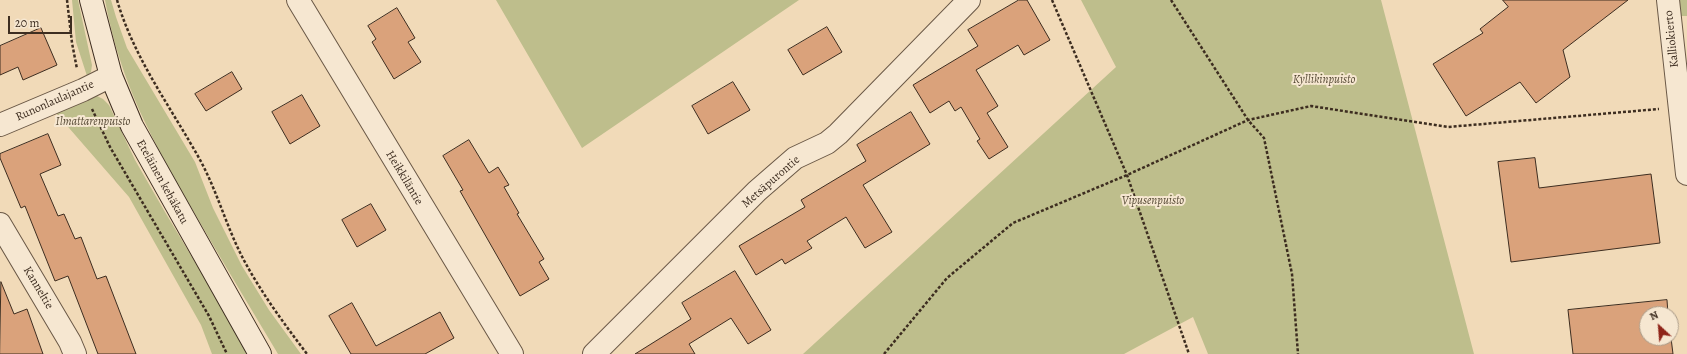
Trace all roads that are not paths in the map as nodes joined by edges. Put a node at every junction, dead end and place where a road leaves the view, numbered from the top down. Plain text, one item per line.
1 (91, 0) edge
2 (298, 0) edge
3 (969, 0) edge
4 (1668, 0) edge
5 (111, 76) junction
6 (0, 124) edge
7 (1687, 174) edge
8 (0, 224) edge
9 (75, 354) edge
10 (260, 354) edge
11 (512, 354) edge
12 (594, 354) edge

1 - 5 street, Eteläinen kehäkatu
2 - 11 street, Heikkiläntie
3 - 12 street, Metsäpurontie
4 - 7 street, Kalliokierto
5 - 6 street, Runonlaulajantie
5 - 10 street, Eteläinen kehäkatu
8 - 9 street, Kanneltie

